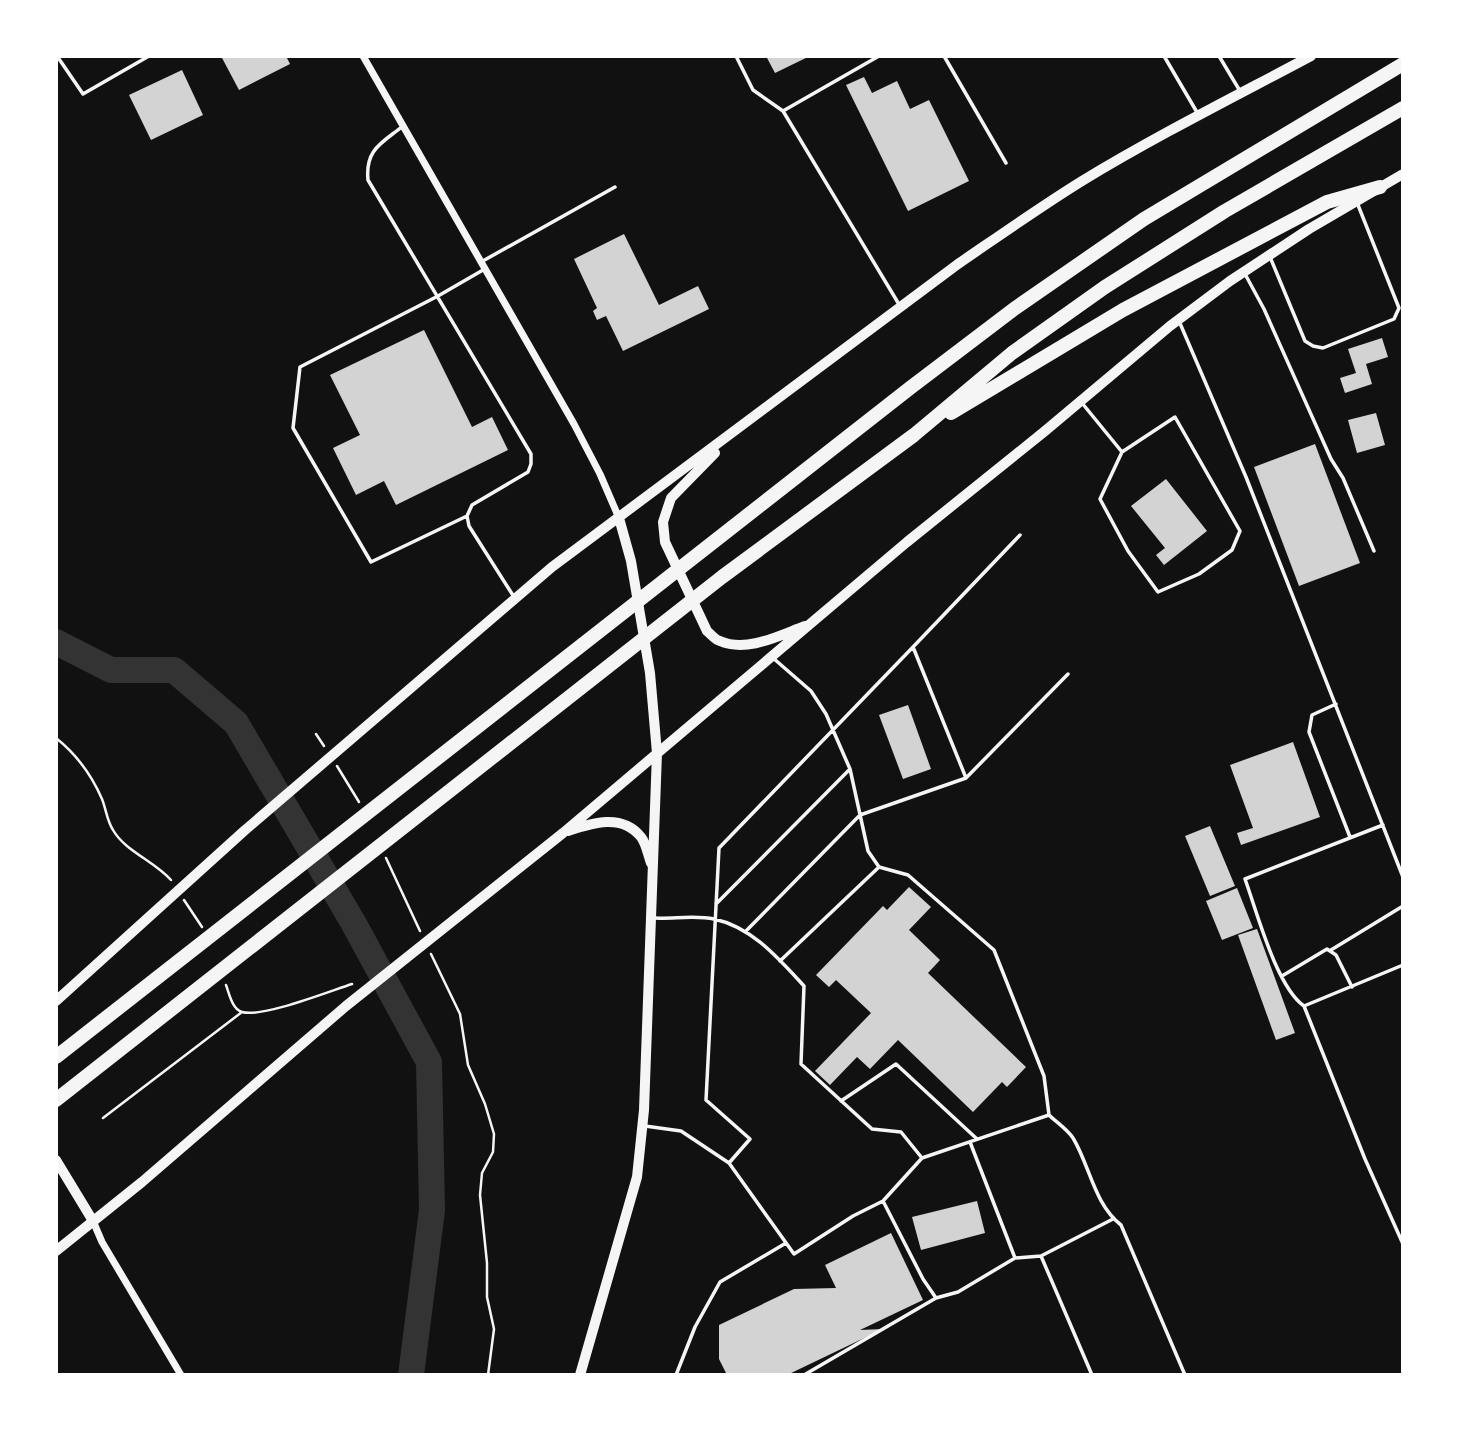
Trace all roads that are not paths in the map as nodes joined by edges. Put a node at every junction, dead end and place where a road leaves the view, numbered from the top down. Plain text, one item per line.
1 (57, 56) edge
2 (149, 56) edge
3 (363, 56) edge
4 (736, 56) edge
5 (879, 56) edge
6 (944, 56) edge
7 (1164, 56) edge
8 (1219, 56) edge
9 (1311, 56) edge
10 (1403, 57) edge
11 (1403, 64) edge
12 (1362, 87) junction
13 (1241, 93) junction
14 (1403, 108) edge
15 (783, 111) junction
16 (1199, 115) junction
17 (403, 126) junction
18 (1006, 163) dead end
19 (1402, 176) edge
20 (615, 187) dead end
21 (1380, 187) junction
22 (1356, 201) junction
23 (1269, 255) junction
24 (483, 265) junction
25 (1244, 272) junction
26 (438, 296) junction
27 (901, 308) junction
28 (1178, 320) junction
29 (1080, 401) junction
30 (737, 431) junction
31 (914, 435) junction
32 (1122, 452) junction
33 (467, 516) junction
34 (619, 518) junction
35 (1020, 534) dead end
36 (1374, 551) dead end
37 (515, 599) junction
38 (814, 623) junction
39 (913, 647) junction
40 (772, 658) junction
41 (1068, 674) dead end
42 (1335, 704) junction
43 (833, 729) junction
44 (657, 753) junction
45 (850, 769) junction
46 (966, 778) junction
47 (860, 815) junction
48 (1383, 824) junction
49 (563, 833) junction
50 (1350, 837) junction
51 (879, 867) junction
52 (653, 871) junction
53 (1403, 877) edge
54 (715, 906) junction
55 (1403, 906) edge
56 (652, 918) junction
57 (714, 919) junction
58 (746, 931) junction
59 (1331, 950) junction
60 (780, 961) junction
61 (1403, 965) edge
62 (1282, 976) junction
63 (1352, 987) junction
64 (56, 1001) edge
65 (1304, 1006) junction
66 (56, 1057) edge
67 (56, 1100) edge
68 (841, 1101) junction
69 (1049, 1115) junction
70 (642, 1126) junction
71 (978, 1139) junction
72 (970, 1142) junction
73 (922, 1158) junction
74 (56, 1160) edge
75 (729, 1163) junction
76 (883, 1201) junction
77 (1113, 1219) junction
78 (93, 1221) junction
79 (786, 1243) junction
80 (1403, 1244) edge
81 (56, 1251) edge
82 (1041, 1256) junction
83 (1015, 1258) junction
84 (936, 1298) junction
85 (181, 1375) edge
86 (580, 1375) edge
87 (676, 1375) edge
88 (804, 1375) edge
89 (1092, 1375) edge
90 (1185, 1375) edge

1 - 2 lane
3 - 17 street
4 - 15 lane
5 - 15 lane
6 - 18 lane
7 - 16 lane
8 - 13 lane
9 - 13 main road
10 - 12 highway
11 - 12 highway
12 - 66 highway
13 - 16 main road
14 - 31 highway
15 - 27 lane
16 - 27 main road
17 - 24 street
17 - 26 lane
19 - 21 main road
20 - 24 lane
21 - 22 main road
21 - 31 highway
22 - 23 main road
22 - 23 lane
23 - 25 main road
24 - 26 lane
24 - 34 street
25 - 28 main road
25 - 36 lane
26 - 33 lane
26 - 33 lane
27 - 30 main road
28 - 29 main road
28 - 42 lane
29 - 32 lane
29 - 38 main road
30 - 34 main road
30 - 38 main road
31 - 67 highway
32 - 32 lane
33 - 37 lane
34 - 37 main road
34 - 44 main road
35 - 39 lane
37 - 64 main road
38 - 40 main road
39 - 43 lane
39 - 46 lane
40 - 43 lane
40 - 44 main road
41 - 46 lane
42 - 48 lane
42 - 50 lane
43 - 45 lane
43 - 54 lane
44 - 49 main road
44 - 52 main road
45 - 47 lane
45 - 54 lane
46 - 47 lane
47 - 51 lane
47 - 58 lane
48 - 50 lane
48 - 53 lane
49 - 52 main road
49 - 78 main road
50 - 62 lane
51 - 60 lane
51 - 69 lane
52 - 56 main road
54 - 57 lane
55 - 59 lane
56 - 57 lane
56 - 70 main road
57 - 58 lane
57 - 75 lane
58 - 60 lane
59 - 62 lane
59 - 63 lane
60 - 68 lane
61 - 63 lane
62 - 65 lane
63 - 65 lane
65 - 80 lane
68 - 71 lane
68 - 73 lane
69 - 71 lane
69 - 77 lane
70 - 75 lane
70 - 86 main road
71 - 72 lane
72 - 73 lane
72 - 83 lane
73 - 76 lane
74 - 78 street
75 - 79 lane
76 - 79 lane
76 - 84 lane
77 - 82 lane
77 - 90 lane
78 - 81 main road
78 - 85 street
79 - 87 lane
82 - 83 lane
82 - 89 lane
83 - 84 lane
84 - 88 lane

